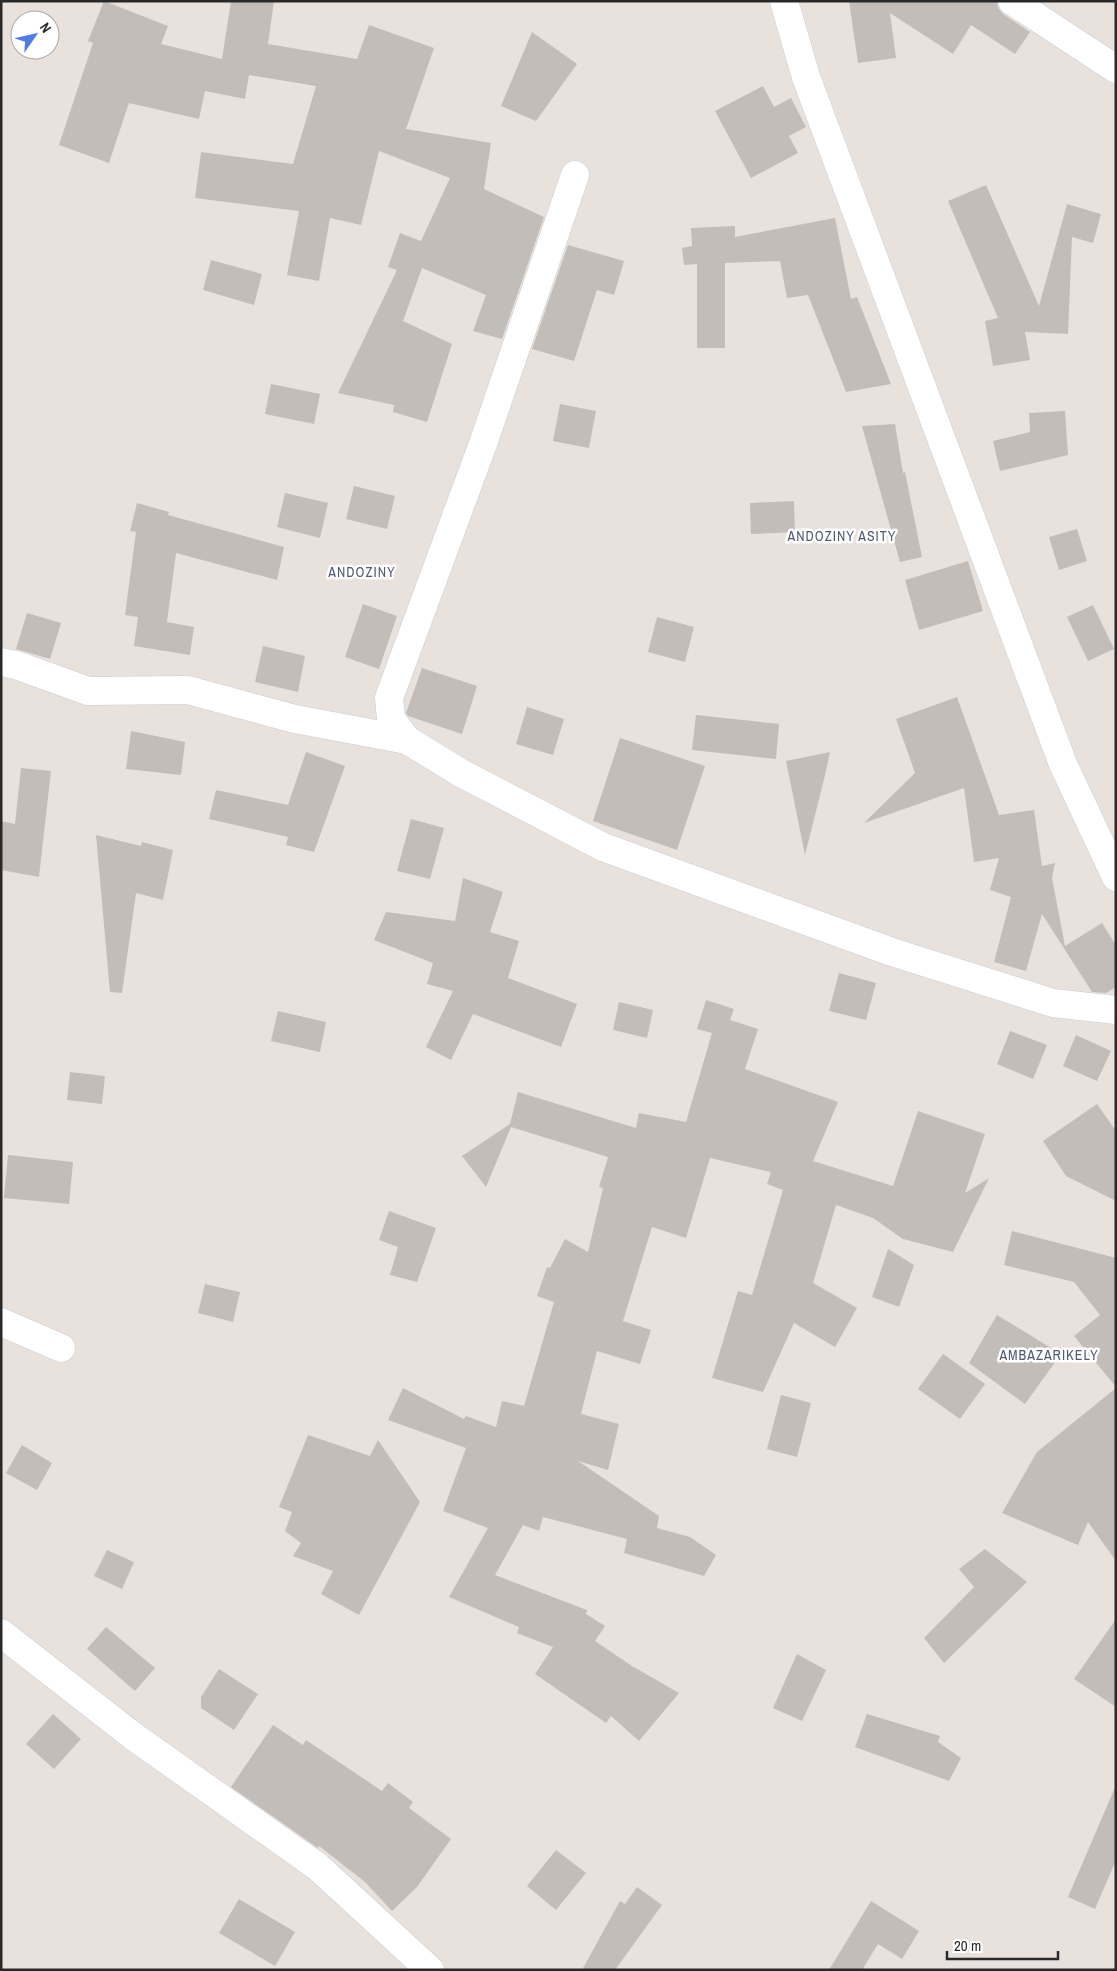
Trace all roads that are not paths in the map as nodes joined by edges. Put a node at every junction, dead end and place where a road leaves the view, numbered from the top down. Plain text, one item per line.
1 (784, 1) edge
2 (1012, 1) edge
3 (1116, 69) edge
4 (575, 175) dead end
5 (1, 662) edge
6 (407, 740) junction
7 (1116, 877) edge
8 (1116, 1010) edge
9 (1, 1322) edge
10 (61, 1348) dead end
11 (1, 1633) edge
12 (430, 1970) edge

1 - 7 street
2 - 3 street
4 - 6 street
5 - 6 street
6 - 8 street
9 - 10 street
11 - 12 street

